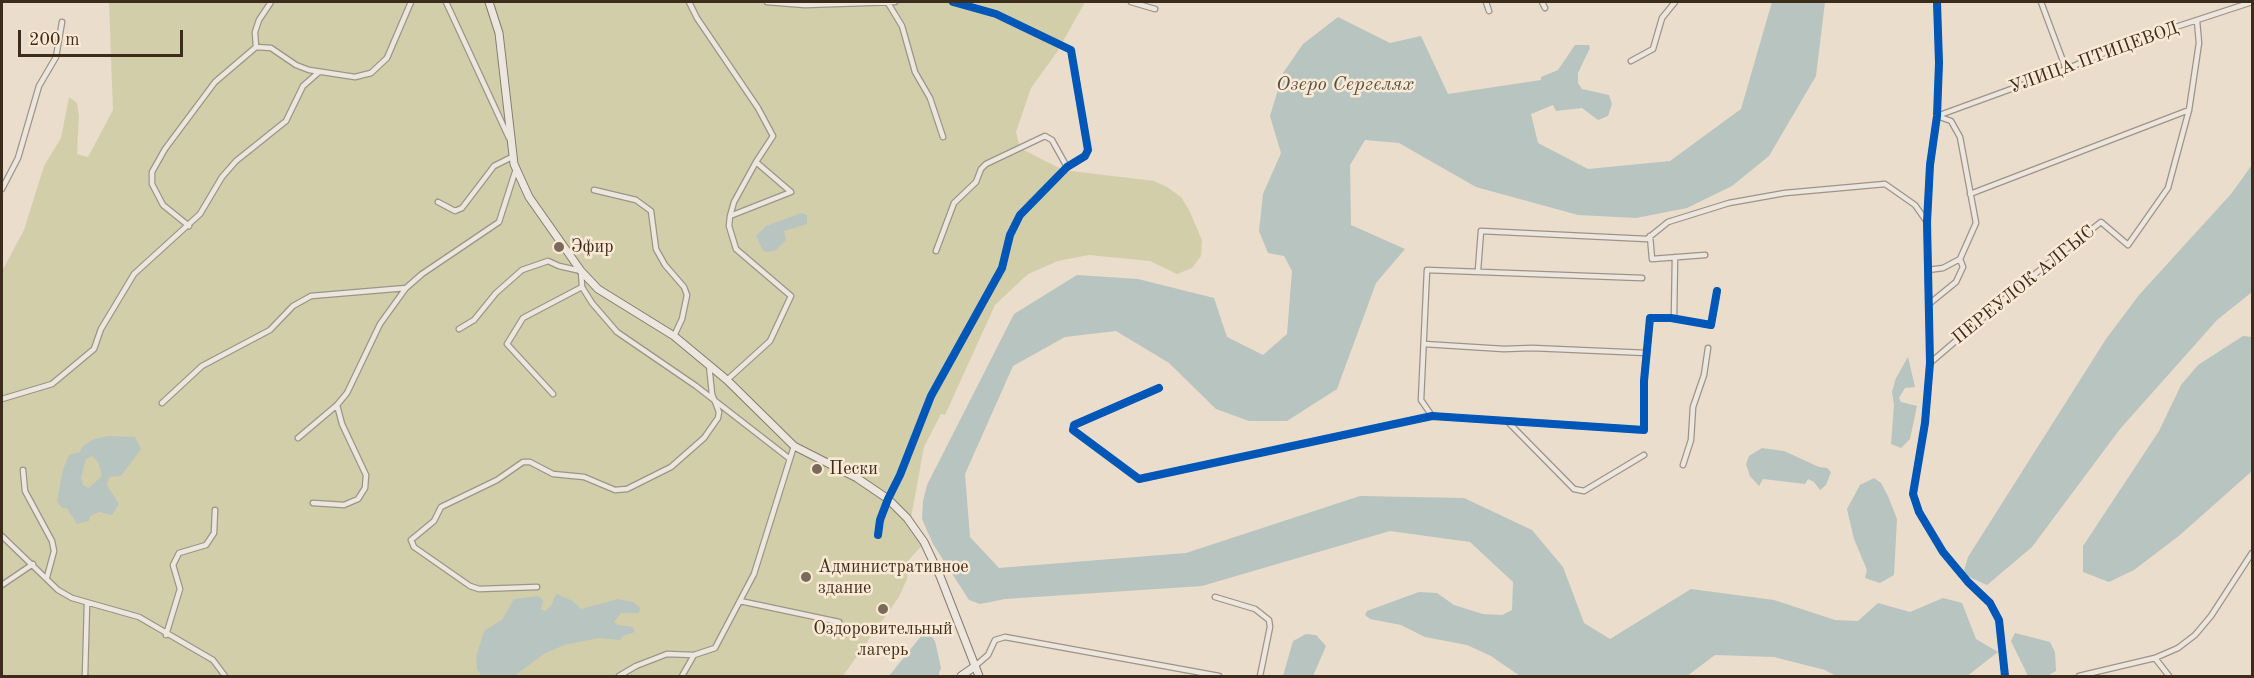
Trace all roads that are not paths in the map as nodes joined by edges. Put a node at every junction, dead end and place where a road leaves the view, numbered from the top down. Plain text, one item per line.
1 (271, 2) edge
2 (411, 2) edge
3 (446, 2) edge
4 (489, 2) edge
5 (689, 2) edge
6 (767, 2) edge
7 (895, 2) edge
8 (953, 2) edge
9 (1131, 2) edge
10 (1486, 2) edge
11 (1542, 2) edge
12 (1674, 2) edge
13 (1937, 2) edge
14 (2041, 2) edge
15 (2253, 2) edge
16 (888, 3) junction
17 (2239, 4) edge
18 (1545, 8) dead end
19 (1155, 9) dead end
20 (1489, 11) dead end
21 (2197, 21) junction
22 (62, 22) dead end
23 (256, 47) junction
24 (1631, 61) dead end
25 (2066, 69) junction
26 (319, 72) junction
27 (2189, 110) junction
28 (1937, 116) junction
29 (943, 137) dead end
30 (509, 138) junction
31 (512, 157) junction
32 (756, 162) junction
33 (1066, 167) junction
34 (516, 169) junction
35 (2, 189) edge
36 (594, 190) dead end
37 (1970, 194) junction
38 (438, 202) dead end
39 (730, 216) junction
40 (1927, 222) junction
41 (189, 226) junction
42 (1650, 236) junction
43 (936, 251) dead end
44 (1705, 255) dead end
45 (1675, 257) junction
46 (1960, 259) junction
47 (1478, 270) junction
48 (1928, 270) junction
49 (581, 271) junction
50 (1642, 278) dead end
51 (582, 287) junction
52 (406, 288) junction
53 (1717, 291) dead end
54 (1929, 304) junction
55 (1674, 318) junction
56 (459, 329) dead end
57 (674, 336) junction
58 (1424, 344) junction
59 (1708, 348) dead end
60 (1647, 354) junction
61 (1930, 363) junction
62 (709, 365) junction
63 (727, 380) junction
64 (1159, 388) dead end
65 (553, 394) dead end
66 (2, 399) edge
67 (716, 402) junction
68 (162, 403) dead end
69 (337, 405) junction
70 (1432, 416) junction
71 (1509, 423) junction
72 (298, 438) dead end
73 (794, 446) junction
74 (1644, 455) dead end
75 (790, 459) junction
76 (1683, 465) dead end
77 (23, 470) dead end
78 (888, 499) junction
79 (313, 503) dead end
80 (215, 510) dead end
81 (878, 535) dead end
82 (2, 536) edge
83 (2253, 553) edge
84 (33, 564) junction
85 (47, 577) junction
86 (2, 585) edge
87 (537, 587) dead end
88 (1215, 597) dead end
89 (740, 601) junction
90 (87, 603) junction
91 (839, 622) dead end
92 (166, 634) junction
93 (694, 655) junction
94 (2155, 658) junction
95 (974, 667) junction
96 (85, 676) edge
97 (225, 676) edge
98 (619, 676) edge
99 (682, 676) edge
100 (961, 676) edge
101 (979, 676) edge
102 (1219, 676) edge
103 (1260, 676) edge
104 (2005, 676) edge
105 (2079, 676) edge
106 (2169, 676) edge

1 - 23 street
2 - 26 street
3 - 30 street
4 - 30 main road
5 - 32 street
6 - 16 street
7 - 16 street
8 - 33 street
9 - 19 street
10 - 20 street
11 - 18 street
12 - 24 street
13 - 28 street
14 - 25 street
15 - 17 street, УЛИЦА ПТИЦЕВОД
16 - 29 street
17 - 21 street, УЛИЦА ПТИЦЕВОД
21 - 25 street, УЛИЦА ПТИЦЕВОД
21 - 27 street, ПЕРЕУЛОК АЛГЫС
22 - 35 street
23 - 26 street
23 - 41 street
25 - 28 street, УЛИЦА ПТИЦЕВОД
26 - 41 street
27 - 37 street
27 - 61 street, ПЕРЕУЛОК АЛГЫС
28 - 37 street
28 - 40 street
30 - 31 main road
31 - 34 main road
31 - 38 street
32 - 39 street
32 - 39 street
33 - 43 street
33 - 78 street
34 - 49 main road
34 - 52 street
36 - 57 street
37 - 46 street
39 - 63 street
40 - 42 street
40 - 48 street
41 - 66 street
42 - 45 street
42 - 47 street
44 - 45 street
45 - 55 street
46 - 48 street
46 - 54 street
47 - 50 street
47 - 58 street
48 - 54 street
49 - 51 street
49 - 56 street
49 - 57 main road
51 - 65 street
51 - 67 street
52 - 68 street
52 - 69 street
53 - 55 street
54 - 61 street
55 - 60 street
57 - 62 main road
58 - 60 street
58 - 70 street
59 - 76 street
60 - 71 street
61 - 104 street
62 - 63 main road
62 - 67 street
63 - 73 main road
64 - 70 street
67 - 75 street
67 - 87 street
69 - 72 street
69 - 79 street
70 - 71 street
71 - 74 street
73 - 75 street
73 - 78 main road
75 - 89 street
77 - 85 street
78 - 81 street
78 - 95 main road
80 - 92 street
82 - 84 street
83 - 94 street
84 - 85 street
84 - 86 street
85 - 90 street
88 - 103 street
89 - 91 street
89 - 93 street
90 - 92 street
90 - 96 street
92 - 97 street
93 - 98 street
93 - 99 street
94 - 105 street
94 - 106 street
95 - 100 main road
95 - 101 main road
95 - 102 street

